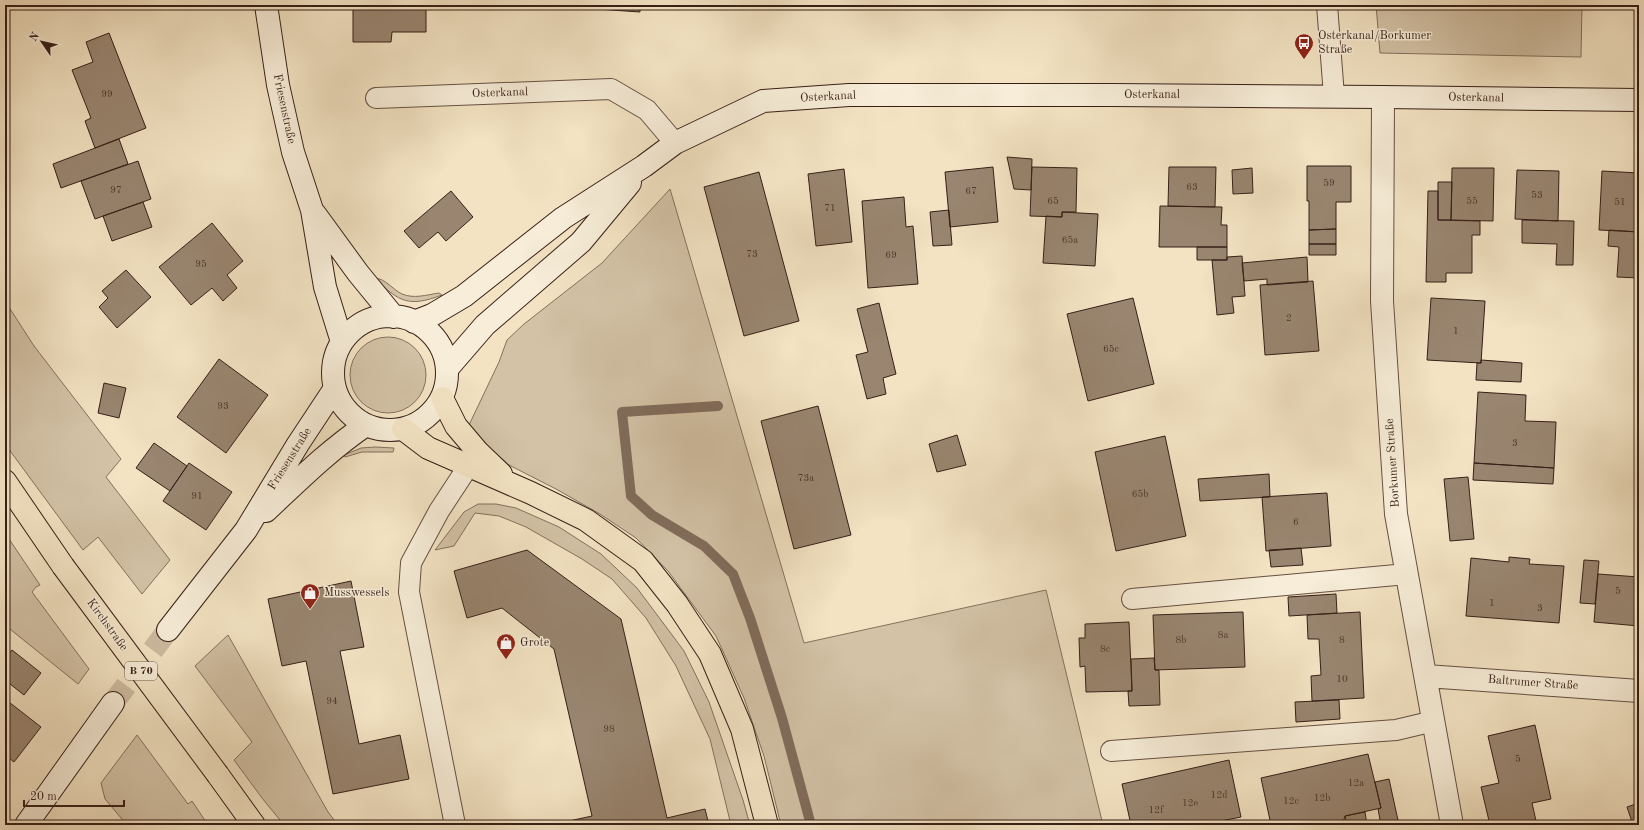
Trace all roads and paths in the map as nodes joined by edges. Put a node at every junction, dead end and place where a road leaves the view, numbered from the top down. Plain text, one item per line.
1 (266, 5) edge
2 (1327, 5) edge
3 (1334, 96) junction
4 (1383, 97) junction
5 (376, 98) dead end
6 (1639, 100) edge
7 (675, 143) junction
8 (644, 166) junction
9 (312, 210) junction
10 (404, 319) junction
11 (342, 342) junction
12 (447, 369) junction
13 (335, 388) junction
14 (442, 398) junction
15 (366, 425) junction
16 (402, 429) junction
17 (473, 458) junction
18 (5, 481) edge
19 (246, 530) junction
20 (1408, 574) junction
21 (1132, 599) dead end
22 (168, 630) tunnel mouth
23 (1426, 676) junction
24 (1639, 690) edge
25 (113, 703) tunnel mouth
26 (1434, 721) junction
27 (1111, 751) dead end
28 (26, 825) edge
29 (254, 825) edge
30 (455, 825) edge
31 (767, 825) edge
32 (1452, 825) edge

1 - 9 main road, Friesenstraße
2 - 3 lane
3 - 4 main road, Osterkanal
3 - 7 main road, Osterkanal
4 - 6 main road, Osterkanal
4 - 20 main road, Borkumer Straße
5 - 7 lane, Osterkanal
7 - 8 main road, Osterkanal
8 - 10 main road, Osterkanal
8 - 12 main road, Osterkanal
9 - 10 main road, Friesenstraße
9 - 11 main road, Friesenstraße
10 - 11 main road
10 - 12 main road
11 - 13 main road
12 - 14 main road
13 - 15 main road
13 - 19 main road, Friesenstraße
14 - 16 main road
14 - 17 main road
15 - 16 main road
15 - 19 main road, Friesenstraße
16 - 17 main road
17 - 30 lane
17 - 31 main road
18 - 29 main road, Kirchstraße / B 70, bridge
19 - 22 main road, Friesenstraße
20 - 21 lane
20 - 23 main road, Borkumer Straße
23 - 24 main road, Baltrumer Straße
23 - 26 main road, Borkumer Straße
25 - 28 main road
26 - 27 lane
26 - 32 main road, Borkumer Straße

